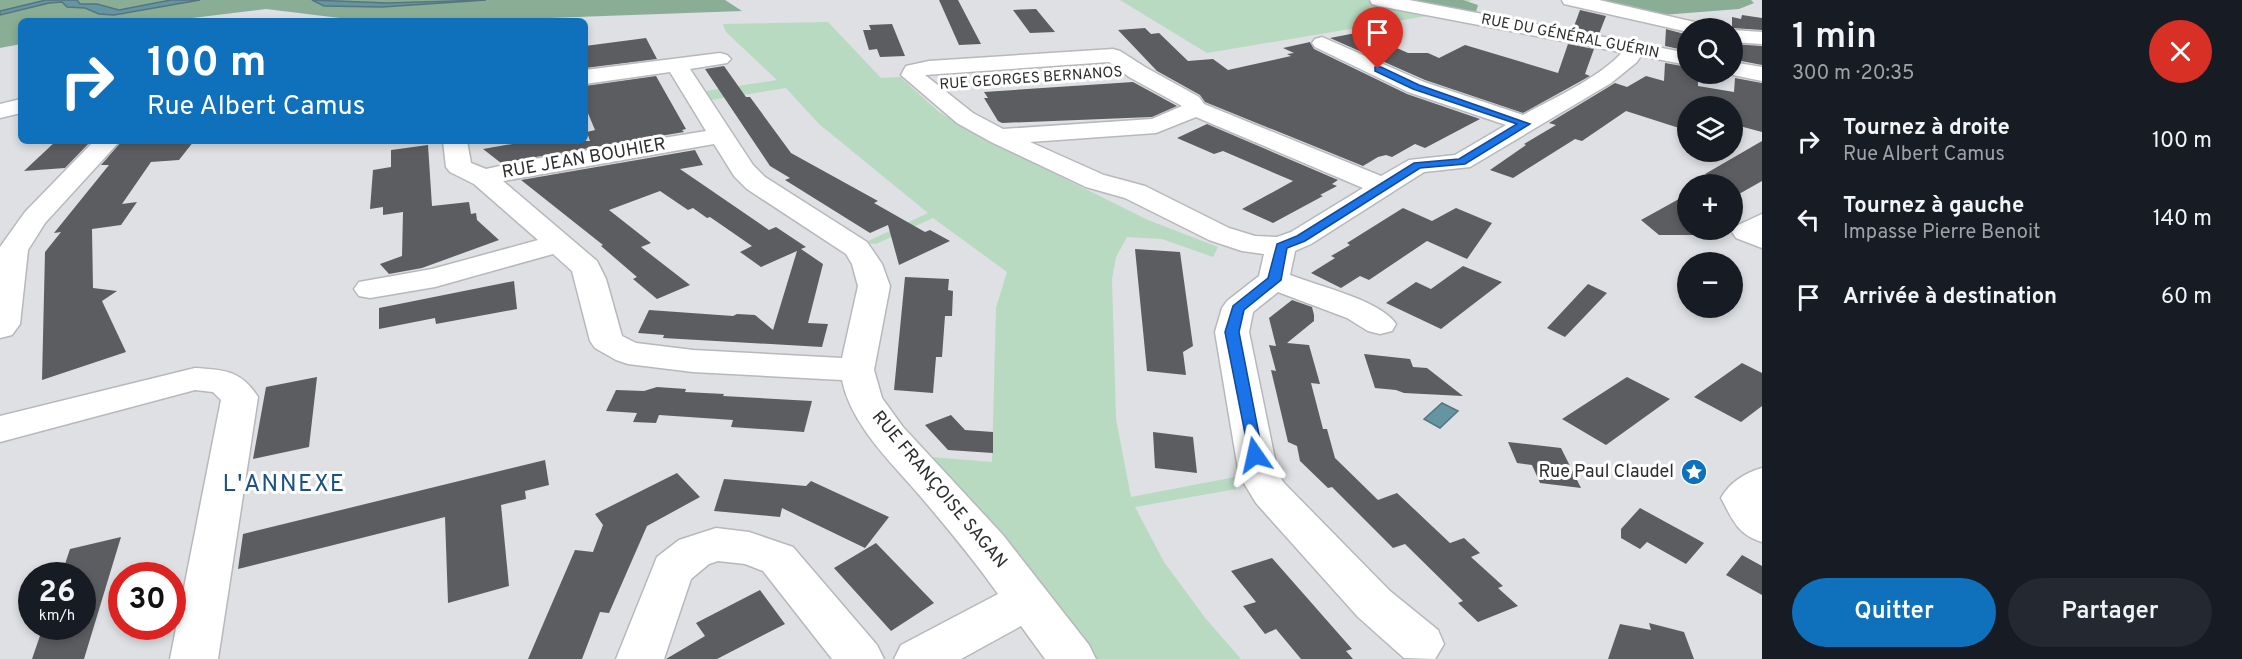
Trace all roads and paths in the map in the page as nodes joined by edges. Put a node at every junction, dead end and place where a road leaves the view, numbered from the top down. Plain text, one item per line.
1 (1379, 0) edge
2 (1571, 0) edge
3 (1677, 23) edge
4 (1743, 37) edge
5 (1762, 38) edge
6 (1322, 43) dead end
7 (1635, 49) junction
8 (1677, 57) edge
9 (720, 59) dead end
10 (676, 64) junction
11 (1743, 70) edge
12 (1762, 74) edge
13 (588, 77) edge
14 (18, 107) edge
15 (1196, 109) junction
16 (0, 111) edge
17 (1525, 124) junction
18 (721, 136) junction
19 (1000, 137) junction
20 (105, 144) edge
21 (455, 144) edge
22 (483, 178) junction
23 (1384, 187) junction
24 (1762, 223) edge
25 (1762, 239) edge
26 (556, 244) junction
27 (1278, 263) junction
28 (370, 289) dead end
29 (1380, 324) dead end
30 (0, 328) edge
31 (857, 370) junction
32 (0, 429) edge
33 (1762, 482) edge
34 (1762, 526) edge
35 (1028, 600) junction
36 (1421, 644) dead end
37 (194, 659) edge
38 (640, 659) edge
39 (860, 659) edge
40 (918, 659) edge
41 (1072, 659) edge

1 - 7 street, RUE DU GÉNÉRAL GUÉRIN
2 - 3 street
4 - 5 street
6 - 17 street
7 - 8 street, RUE DU GÉNÉRAL GUÉRIN
7 - 17 street
9 - 10 street
10 - 13 street
10 - 18 street, RUE FRANÇOISE SAGAN
11 - 12 street
14 - 16 street
15 - 19 street
15 - 19 street
15 - 23 street
17 - 23 street
18 - 22 street, RUE JEAN BOUHIER
18 - 31 street, RUE FRANÇOISE SAGAN
19 - 27 street
20 - 30 street
21 - 22 street
22 - 26 street, RUE JEAN BOUHIER
23 - 27 street
24 - 25 street
26 - 28 street
26 - 31 street, RUE JEAN BOUHIER
27 - 29 street
27 - 36 street
31 - 35 street, RUE FRANÇOISE SAGAN
32 - 37 street
33 - 34 street
35 - 40 street
35 - 41 street, RUE FRANÇOISE SAGAN
38 - 39 street

